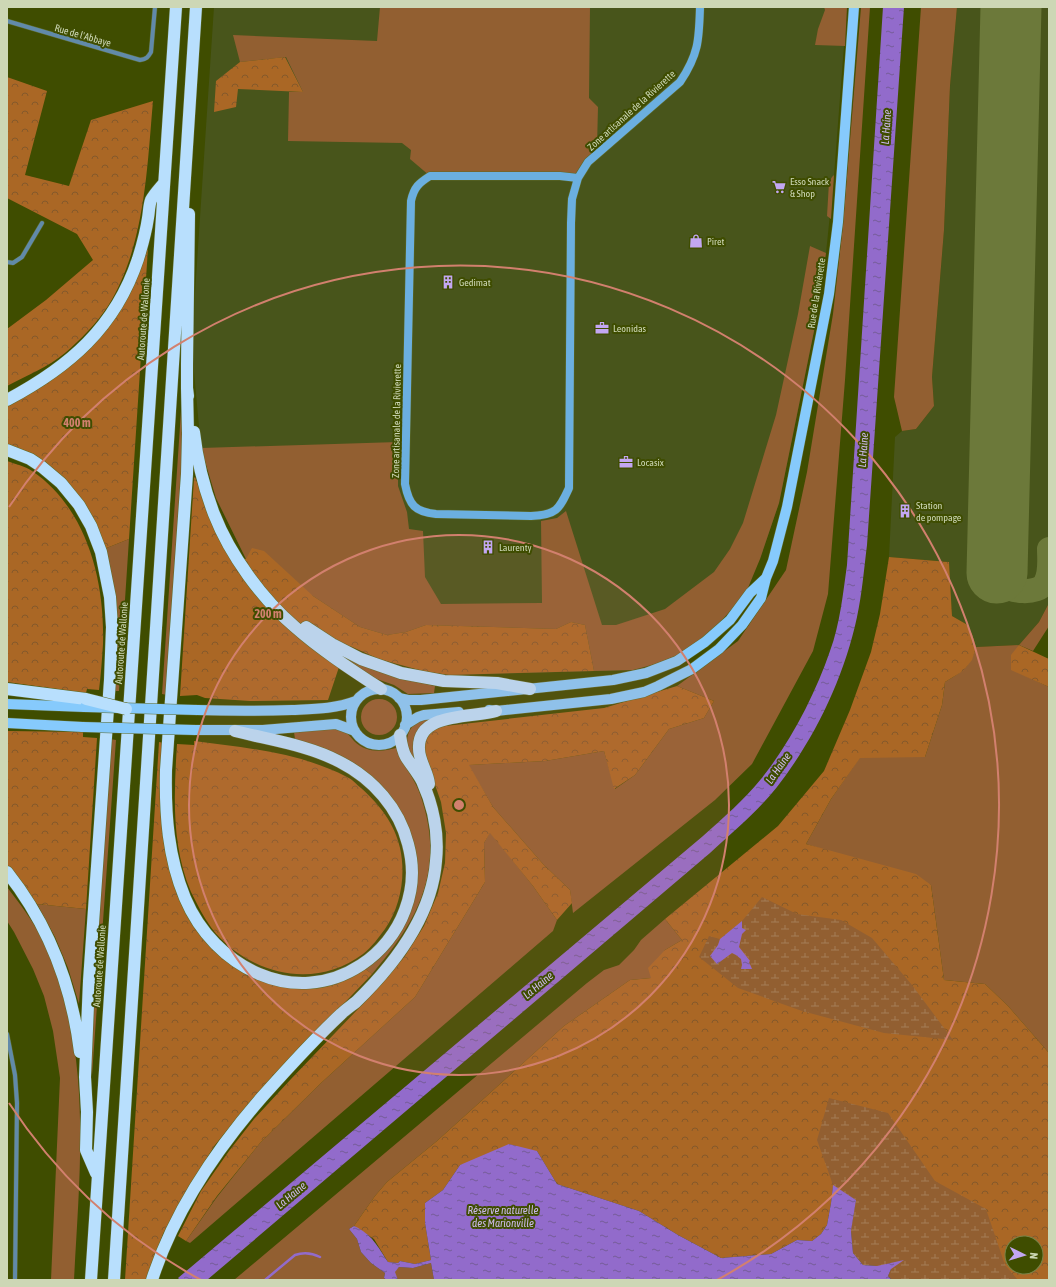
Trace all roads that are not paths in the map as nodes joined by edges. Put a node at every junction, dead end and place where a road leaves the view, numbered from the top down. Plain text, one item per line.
1 (155, 7) edge
2 (176, 7) edge
3 (196, 7) edge
4 (700, 7) edge
5 (854, 7) edge
6 (7, 21) edge
7 (186, 157) junction
8 (578, 178) junction
9 (164, 182) junction
10 (42, 222) dead end
11 (7, 262) edge
12 (187, 388) junction
13 (11, 397) edge
14 (7, 450) edge
15 (766, 578) junction
16 (271, 603) junction
17 (7, 689) edge
18 (381, 689) junction
19 (530, 689) junction
20 (399, 698) junction
21 (356, 701) junction
22 (86, 703) junction
23 (7, 704) edge
24 (126, 709) joint
25 (496, 711) junction
26 (7, 723) edge
27 (402, 730) junction
28 (235, 731) junction
29 (355, 732) junction
30 (431, 810) junction
31 (7, 872) edge
32 (7, 1034) edge
33 (85, 1078) junction
34 (97, 1176) junction
35 (15, 1280) edge
36 (91, 1280) edge
37 (114, 1280) edge
38 (152, 1280) edge

1 - 6 street, Rue de l'Abbaye
2 - 9 highway, Autoroute de Wallonie
3 - 7 highway
4 - 8 street, Zone artisanale de la Rivierette
5 - 15 main road, Rue de la Rivièrette
7 - 12 highway
7 - 37 highway
8 - 8 street, Zone artisanale de la Rivierette
9 - 13 highway
9 - 34 highway, Autoroute de Wallonie
10 - 11 street
12 - 16 highway
12 - 28 highway
14 - 33 highway
15 - 19 main road
15 - 25 main road, Rue de la Rivièrette
16 - 18 highway
16 - 19 highway
17 - 22 highway
18 - 20 main road
18 - 21 main road
19 - 20 main road
20 - 27 main road
21 - 24 main road, bridge
21 - 29 main road
22 - 23 main road
22 - 24 highway, bridge
25 - 27 main road, Rue de la Rivièrette
25 - 30 highway
26 - 28 main road, bridge
27 - 29 main road
27 - 30 highway
28 - 29 main road
30 - 38 highway
31 - 33 highway
32 - 35 street
33 - 34 highway
34 - 36 highway, Autoroute de Wallonie

